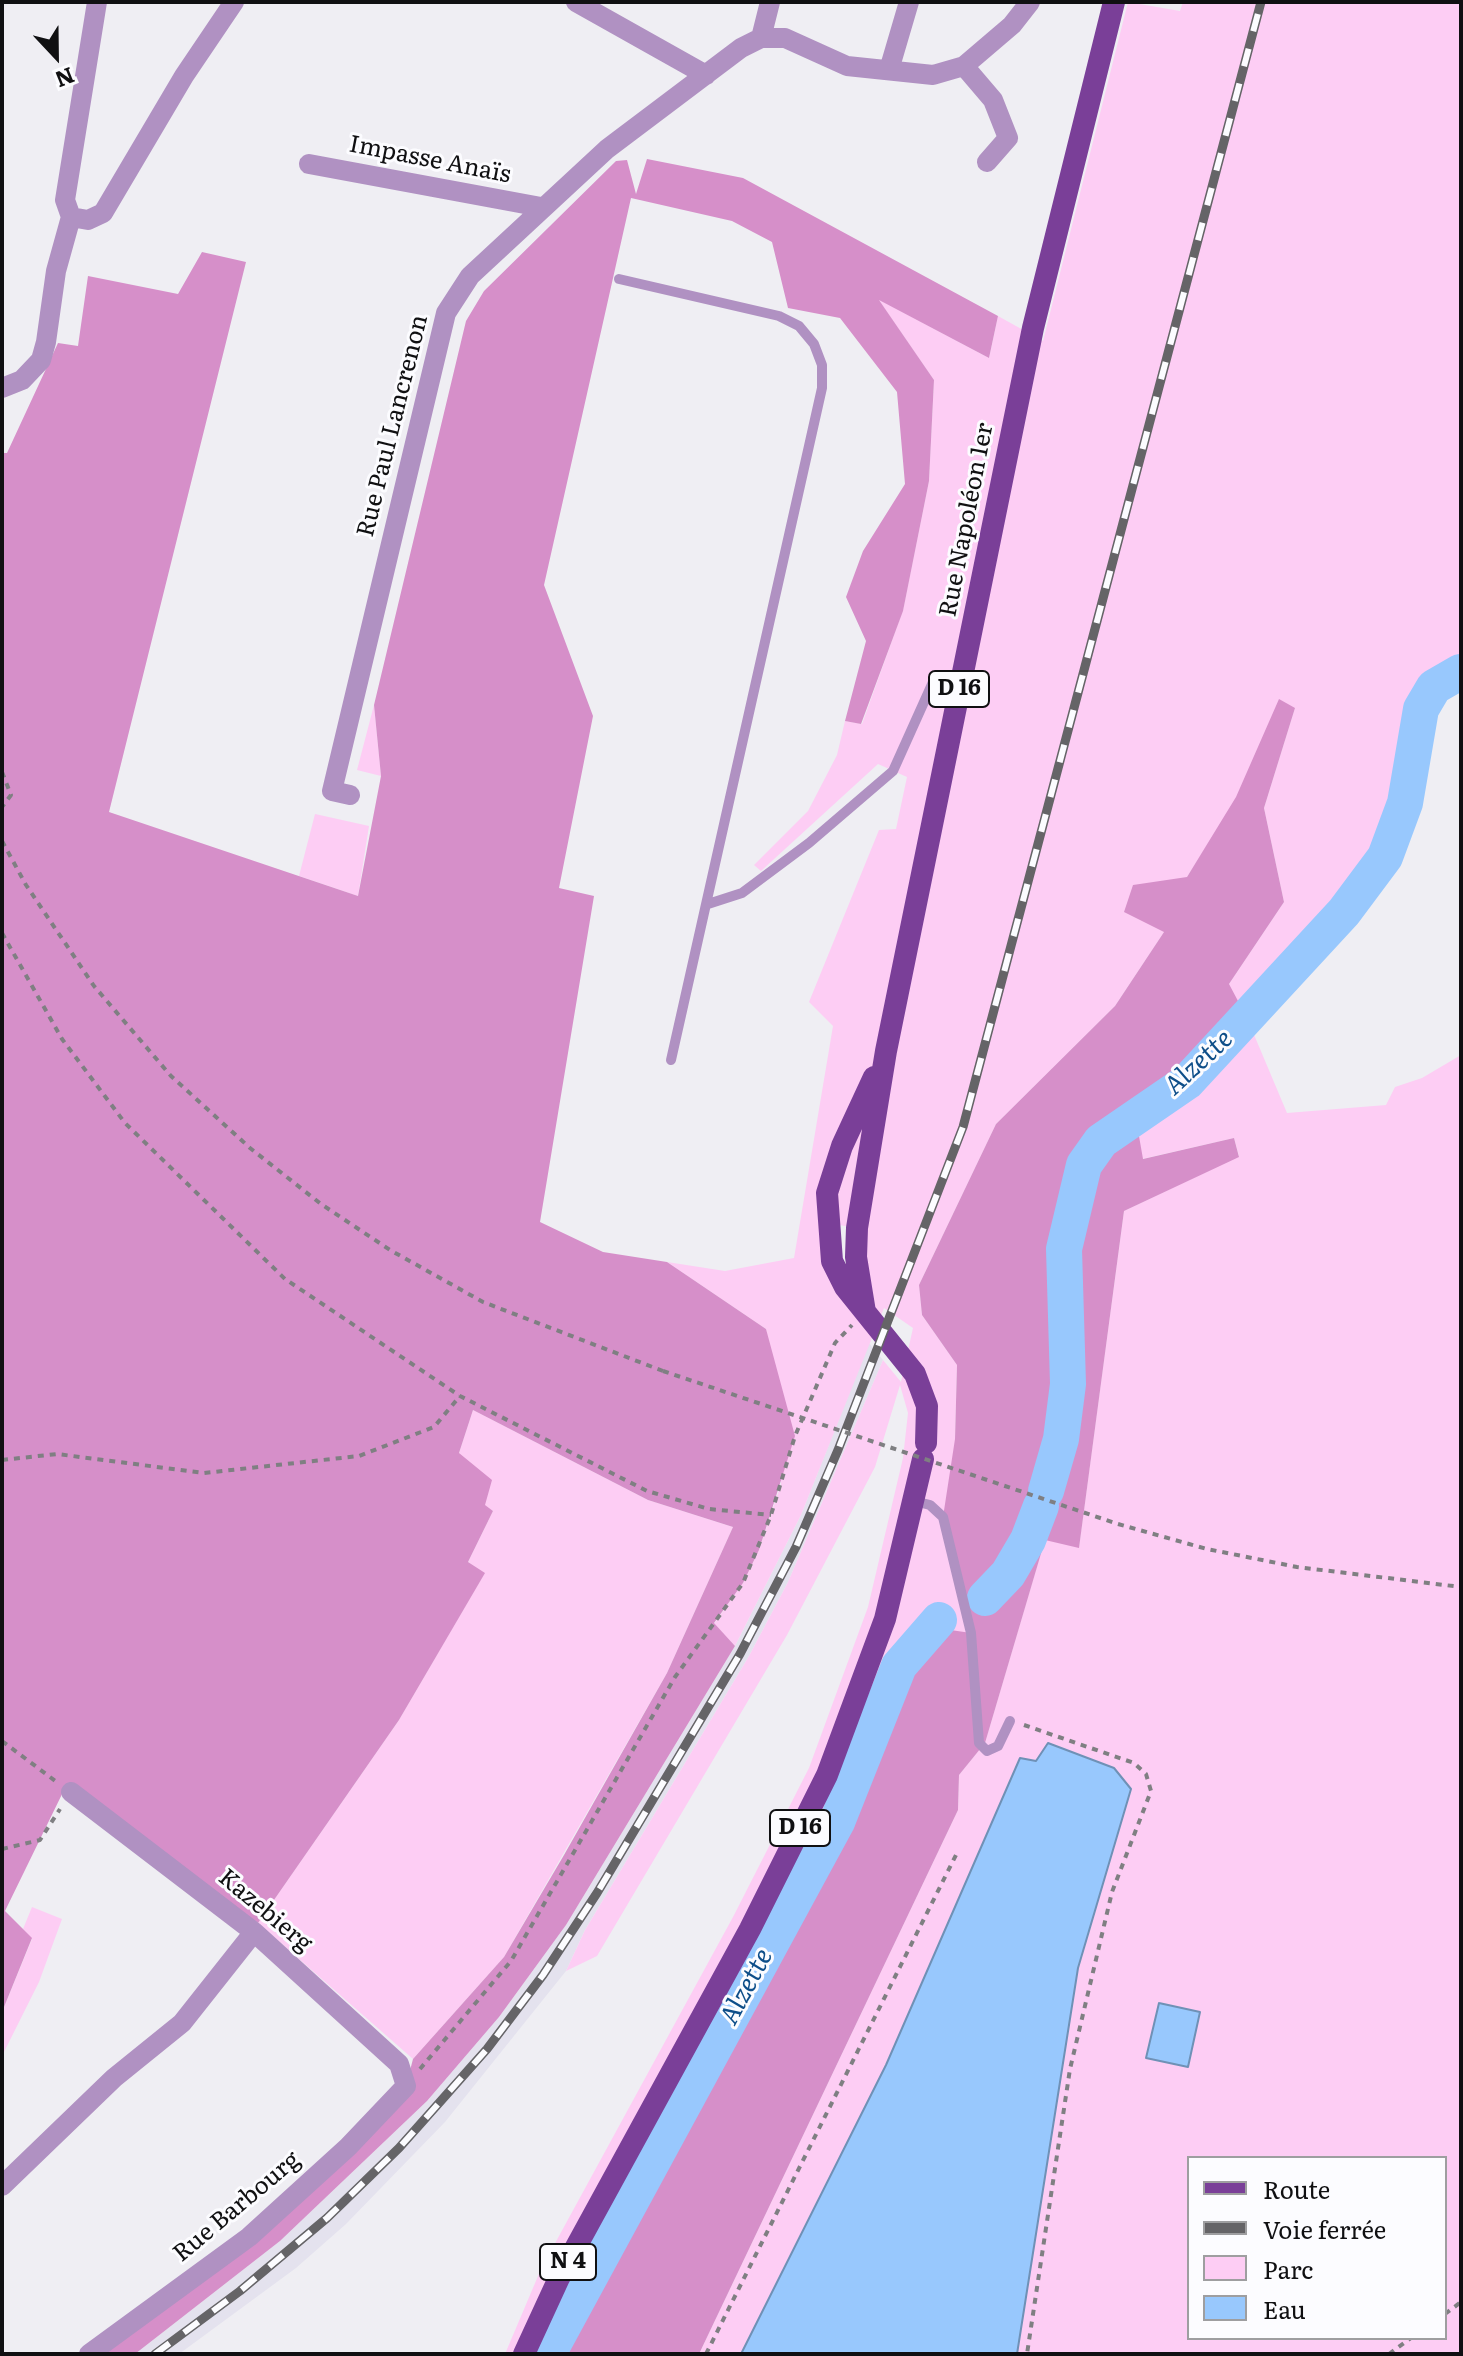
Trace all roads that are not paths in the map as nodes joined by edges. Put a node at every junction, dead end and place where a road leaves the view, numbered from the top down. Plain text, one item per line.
1 (97, 2) edge
2 (234, 2) edge
3 (576, 2) edge
4 (770, 2) edge
5 (909, 2) edge
6 (1030, 2) edge
7 (1114, 2) edge
8 (761, 38) junction
9 (964, 66) junction
10 (889, 70) junction
11 (706, 75) junction
12 (987, 162) dead end
13 (309, 164) dead end
14 (541, 207) junction
15 (71, 217) junction
16 (619, 279) dead end
17 (2, 388) edge
18 (961, 682) junction
19 (350, 795) dead end
20 (708, 904) junction
21 (886, 1051) junction
22 (671, 1060) dead end
23 (865, 1312) junction
24 (914, 1501) junction
25 (1010, 1721) road end
26 (71, 1792) road end
27 (254, 1932) junction
28 (406, 2086) joint
29 (617, 2172) joint
30 (2, 2186) edge
31 (89, 2354) edge
32 (524, 2354) edge

1 - 15 street
2 - 15 street
3 - 11 street
4 - 8 street
5 - 10 street
6 - 9 street
7 - 18 main road, Rue Napoléon 1er / D 16
8 - 10 street
8 - 11 street, Rue Paul Lancrenon
9 - 10 street
9 - 12 street
11 - 14 street, Rue Paul Lancrenon
13 - 14 street, Impasse Anaïs
14 - 19 street, Rue Paul Lancrenon
15 - 17 street
16 - 20 lane
18 - 20 lane
18 - 21 main road, Rue Napoléon 1er / D 16
20 - 22 lane
21 - 23 main road, D 16
21 - 23 main road, D 16
23 - 24 main road, D 16
24 - 25 lane
24 - 29 main road, D 16
26 - 27 street, Kazebierg
27 - 28 street, Kazebierg
27 - 30 street
28 - 31 street, Rue Barbourg
29 - 32 main road, N 4

